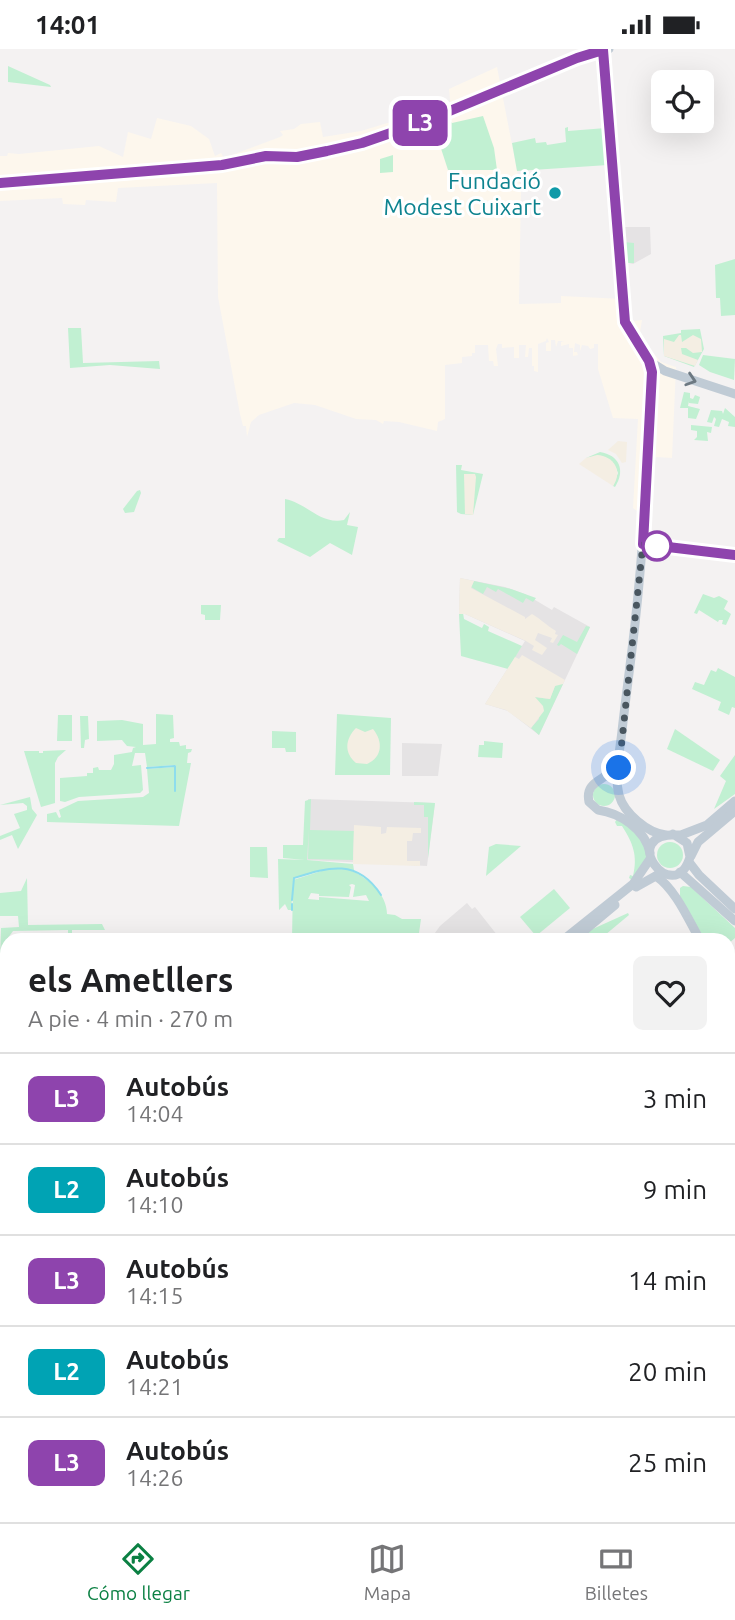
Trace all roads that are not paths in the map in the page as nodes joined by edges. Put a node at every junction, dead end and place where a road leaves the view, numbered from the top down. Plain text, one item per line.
1 (609, 49) edge
2 (595, 51) edge
3 (0, 183) edge
4 (735, 394) edge
5 (619, 756) junction
6 (604, 779) junction
7 (619, 793) junction
8 (735, 801) edge
9 (608, 810) junction
10 (735, 811) edge
11 (669, 835) junction
12 (650, 857) junction
13 (690, 859) junction
14 (679, 872) junction
15 (661, 876) junction
16 (699, 881) junction
17 (675, 898) junction
18 (735, 909) edge
19 (735, 921) edge
20 (572, 933) edge
21 (581, 933) edge
22 (697, 933) edge

1 - 2 street
2 - 3 street
5 -> 4 street
5 - 6 street
5 - 7 street
6 - 7 street
6 - 9 street
7 - 9 street
7 - 11 street
8 - 11 street
9 - 12 street
10 - 13 street
11 - 12 street
11 - 13 street
12 - 15 street
12 - 20 street
13 - 14 street
13 - 16 street
14 - 15 street
14 - 16 street
14 - 17 street
15 - 17 street
15 - 21 street
16 - 18 street
16 - 19 street
17 - 22 street

